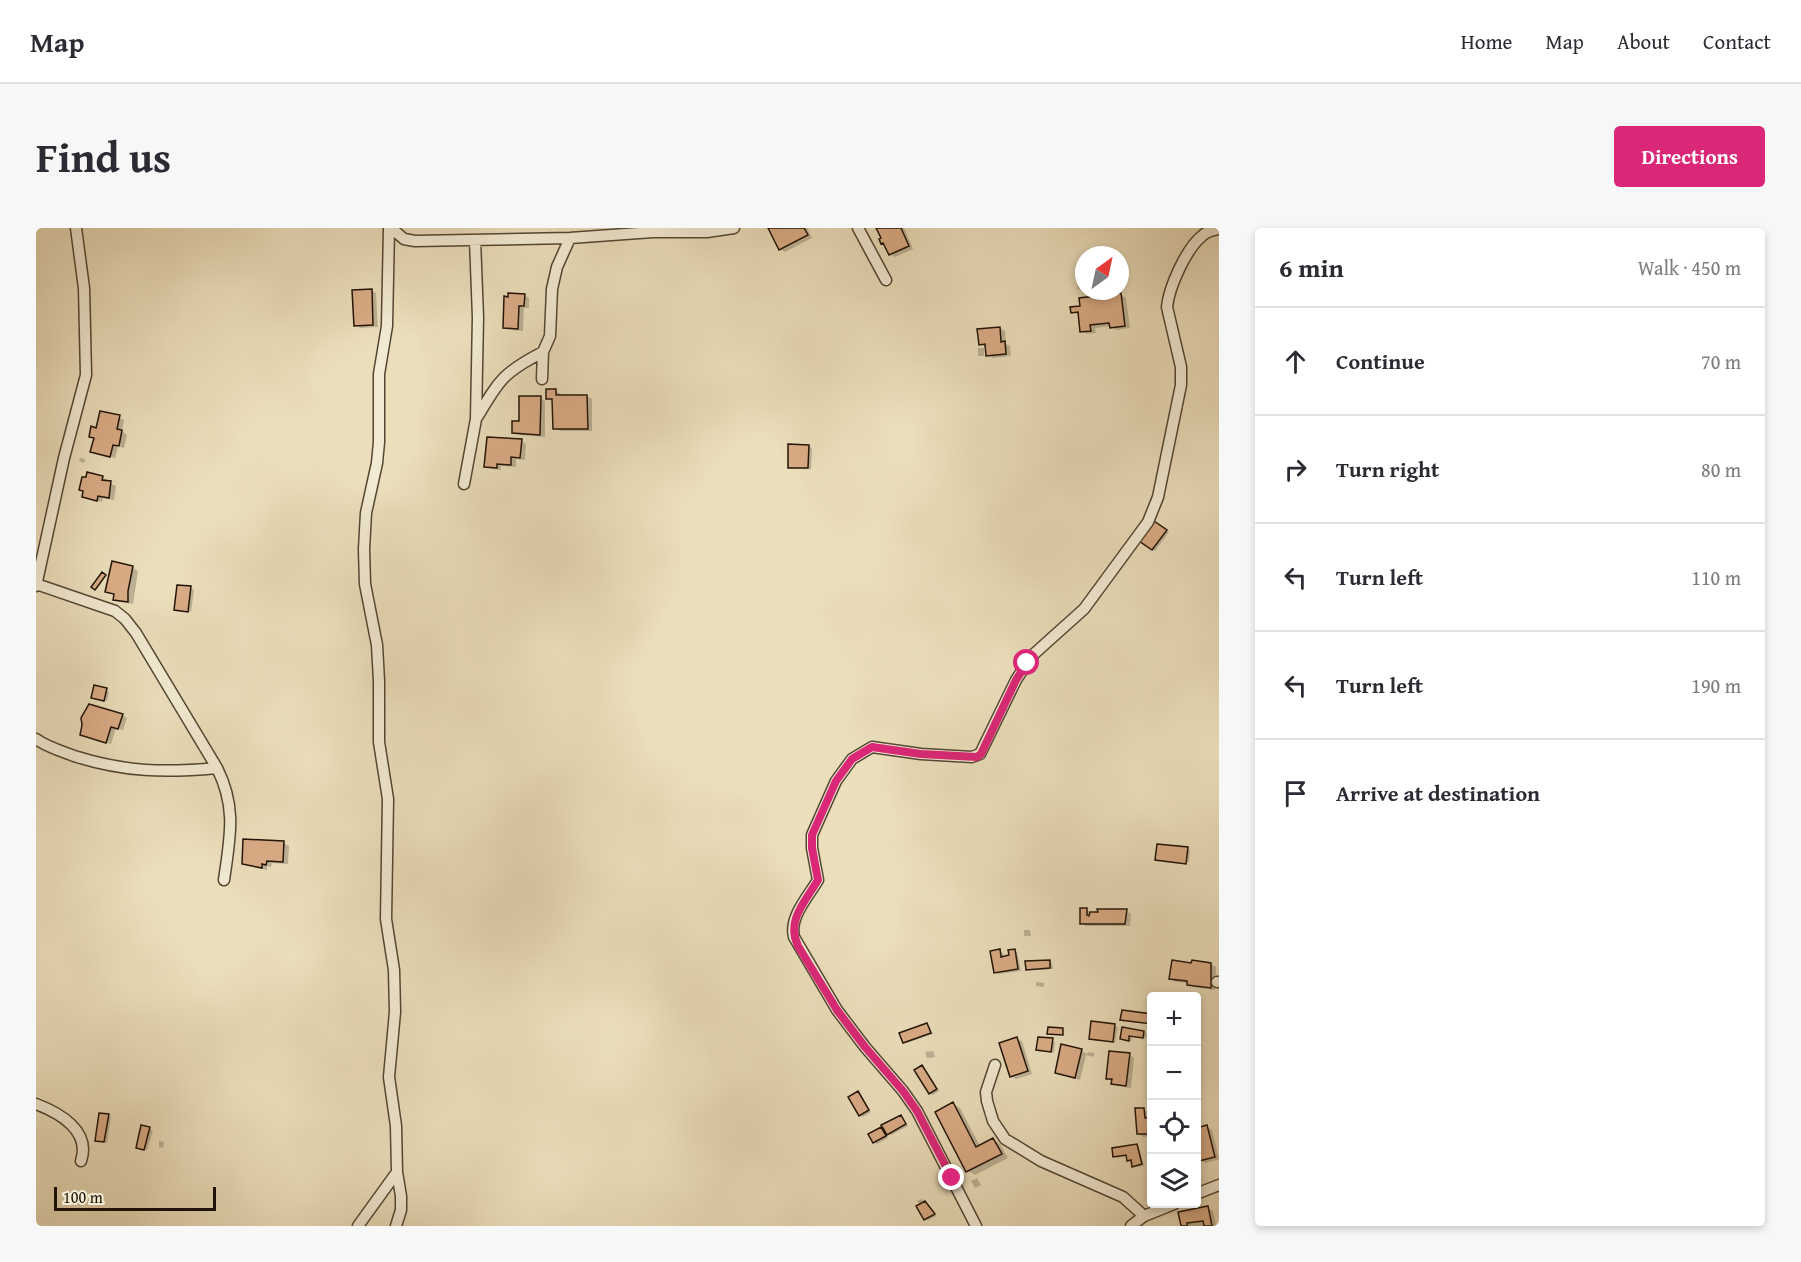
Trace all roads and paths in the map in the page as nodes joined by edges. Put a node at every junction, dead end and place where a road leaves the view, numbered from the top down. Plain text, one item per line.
1 (76, 228) edge
2 (390, 228) edge
3 (734, 228) edge
4 (858, 228) edge
5 (1219, 229) edge
6 (525, 233) edge
7 (570, 238) junction
8 (475, 240) junction
9 (886, 280) dead end
10 (543, 352) junction
11 (542, 379) dead end
12 (476, 419) junction
13 (464, 484) dead end
14 (37, 572) edge
15 (36, 585) edge
16 (36, 739) edge
17 (217, 768) junction
18 (224, 879) dead end
19 (995, 1065) dead end
20 (36, 1104) edge
21 (81, 1161) dead end
22 (397, 1173) junction
23 (1219, 1185) edge
24 (1201, 1192) edge
25 (1162, 1208) edge
26 (1144, 1216) junction
27 (358, 1226) edge
28 (396, 1226) edge
29 (976, 1226) edge
30 (1131, 1226) edge

1 - 14 street
2 - 8 street
2 - 22 street
3 - 7 street
4 - 9 street
5 - 29 street
6 - 7 street
6 - 8 street
7 - 10 street
8 - 12 street
10 - 11 street
10 - 12 street
12 - 13 street
14 - 15 street
15 - 17 street
16 - 17 street
17 - 18 street
19 - 26 street
20 - 21 street
22 - 27 street
22 - 28 street
23 - 24 street
25 - 26 street
26 - 30 street

